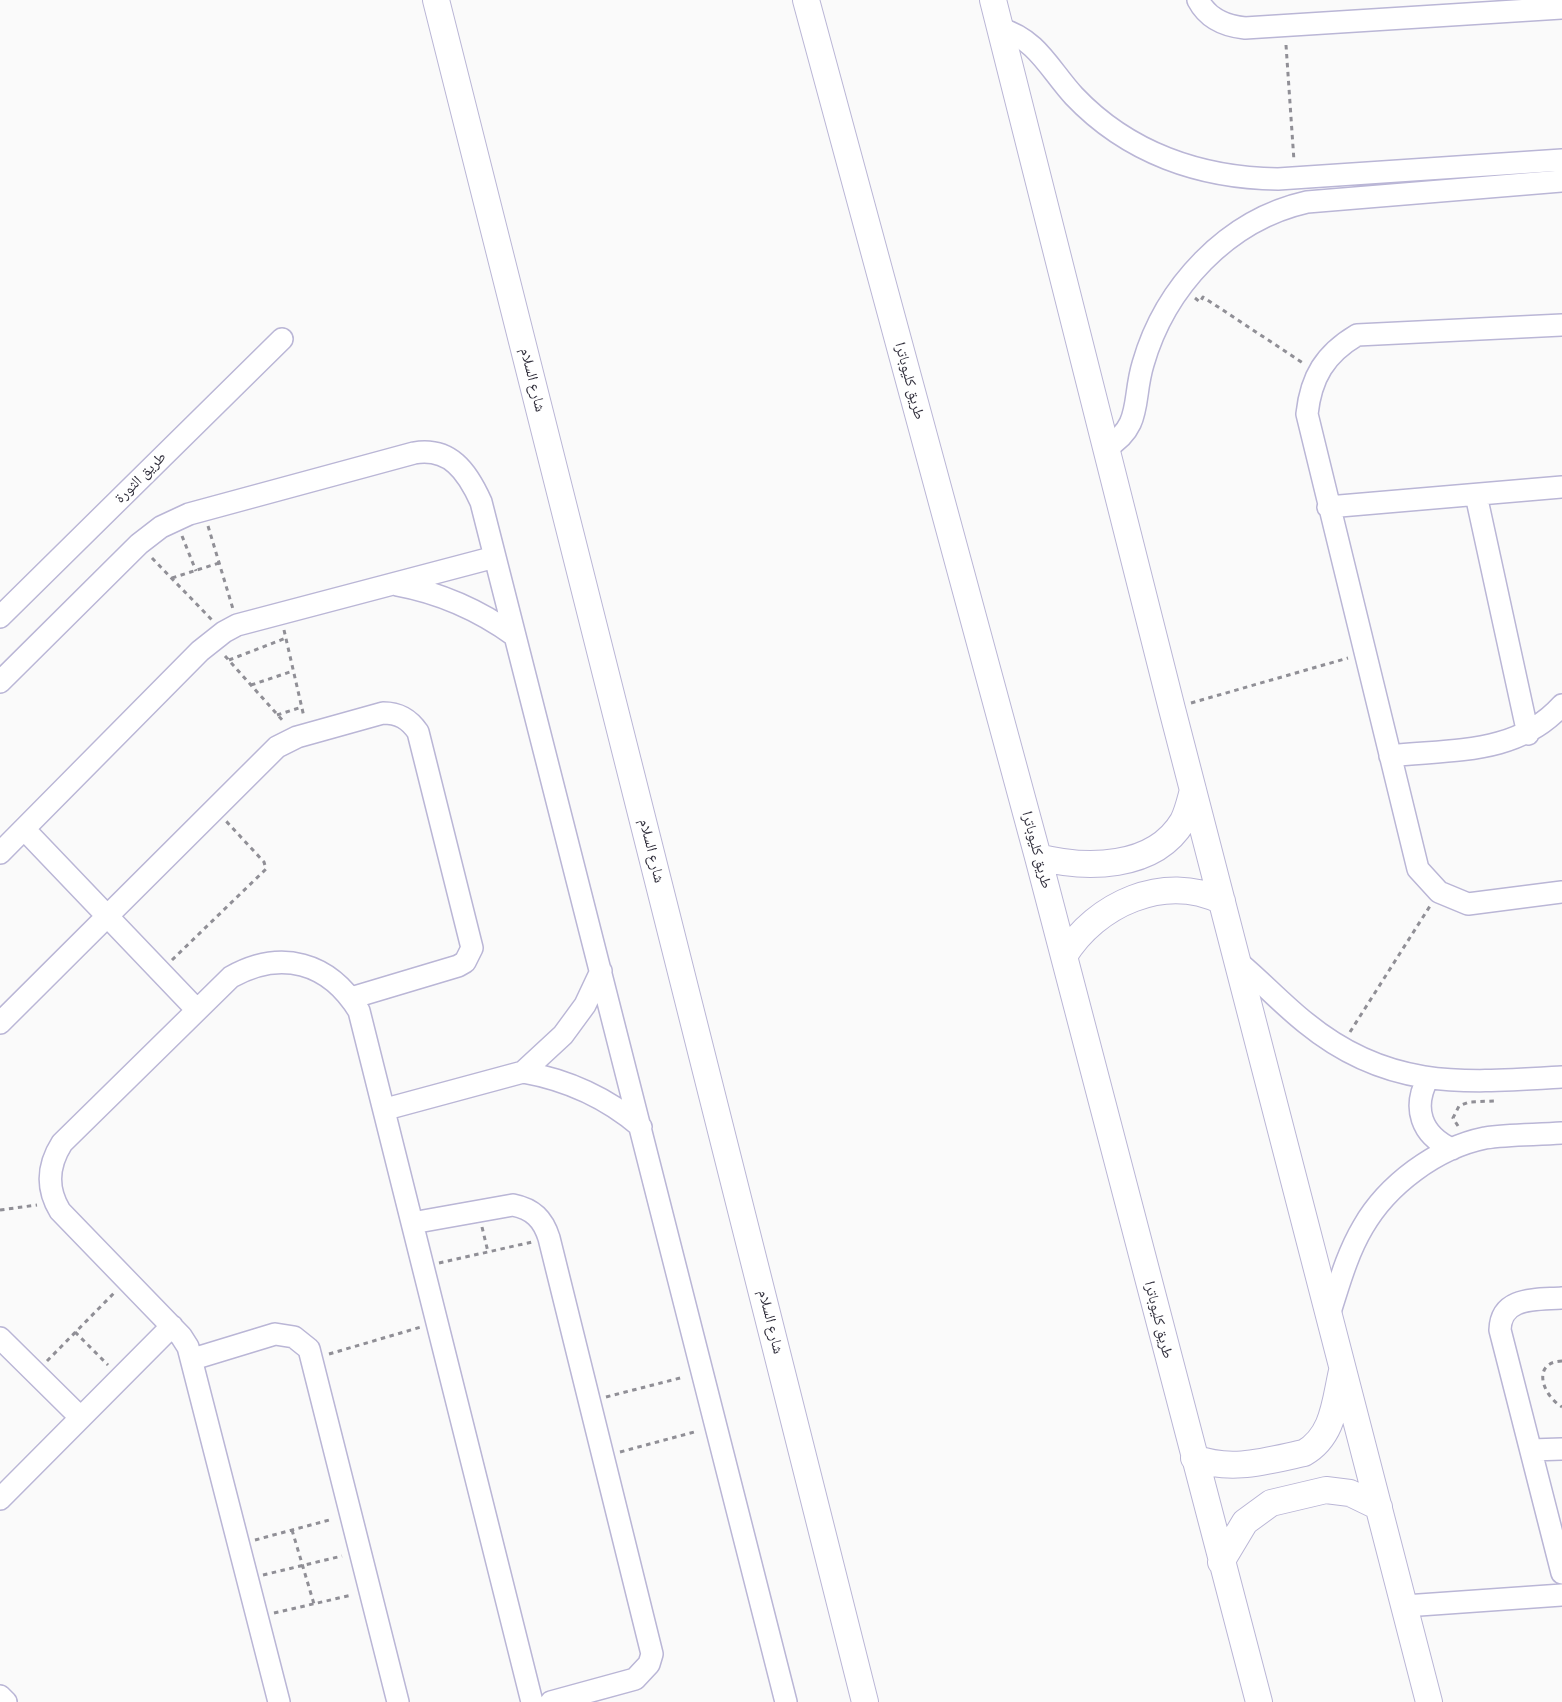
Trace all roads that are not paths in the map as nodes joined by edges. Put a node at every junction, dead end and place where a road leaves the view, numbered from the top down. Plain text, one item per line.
1 (435, 0) edge
2 (806, 0) edge
3 (993, 0) edge
4 (1198, 0) edge
5 (1562, 8) edge
6 (1001, 29) junction
7 (1562, 160) edge
8 (1286, 178) junction
9 (1562, 181) edge
10 (1286, 207) junction
11 (1562, 325) edge
12 (282, 339) dead end
13 (1106, 448) junction
14 (1562, 488) edge
15 (1476, 495) junction
16 (1328, 507) junction
17 (495, 556) junction
18 (391, 584) junction
19 (0, 617) edge
20 (515, 636) junction
21 (0, 682) edge
22 (1562, 705) edge
23 (1528, 734) junction
24 (1390, 756) junction
25 (1193, 790) junction
26 (24, 829) junction
27 (0, 854) edge
28 (1038, 857) junction
29 (1562, 892) edge
30 (1222, 901) junction
31 (107, 916) junction
32 (1064, 956) junction
33 (1238, 962) junction
34 (601, 971) junction
35 (351, 998) junction
36 (197, 1010) junction
37 (0, 1023) edge
38 (523, 1072) junction
39 (1562, 1077) edge
40 (1428, 1078) junction
41 (386, 1109) junction
42 (640, 1127) junction
43 (1562, 1133) edge
44 (1452, 1149) junction
45 (412, 1223) junction
46 (1562, 1298) edge
47 (1329, 1312) junction
48 (172, 1326) junction
49 (0, 1338) edge
50 (193, 1359) junction
51 (1343, 1366) junction
52 (80, 1417) junction
53 (1562, 1449) edge
54 (1531, 1450) junction
55 (1194, 1458) junction
56 (0, 1499) edge
57 (1379, 1507) junction
58 (1221, 1562) junction
59 (1562, 1573) edge
60 (1562, 1595) edge
61 (1405, 1605) junction
62 (780, 1680) junction
63 (0, 1696) edge
64 (6, 1702) edge
65 (279, 1702) edge
66 (398, 1702) edge
67 (532, 1702) edge
68 (550, 1702) edge
69 (772, 1702) edge
70 (786, 1702) edge
71 (864, 1702) edge
72 (1259, 1702) edge
73 (1429, 1702) edge

1 - 71 main road, شارع السلام
2 - 28 main road, طريق كليوباترا
3 - 6 main road
4 - 5 street
6 - 8 street
6 - 13 main road
7 - 8 street
8 - 10 street
9 - 10 street
10 - 13 street
11 - 16 street
12 - 19 street, طريق الثورة
13 - 25 main road
14 - 15 street
15 - 16 street
15 - 23 street
16 - 24 street
17 - 18 street
17 - 20 street
17 - 21 street
18 - 20 street
18 - 26 street
20 - 34 street
22 - 23 street
23 - 24 street
24 - 29 street
25 - 28 main road
25 - 30 main road
26 - 27 street
26 - 31 street
28 - 32 main road, طريق كليوباترا
30 - 32 main road
30 - 33 main road
31 - 35 street
31 - 36 street
31 - 37 street
32 - 55 main road, طريق كليوباترا
33 - 40 street
33 - 47 main road
34 - 38 street
34 - 42 street
35 - 36 street
35 - 41 street
36 - 48 street
38 - 41 street
38 - 42 street
39 - 40 street
40 - 44 street
41 - 45 street
42 - 62 street
43 - 44 street
44 - 47 street
45 - 67 street
45 - 68 street
46 - 54 street
47 - 51 main road
48 - 50 street
48 - 52 street
49 - 52 street
50 - 65 street
50 - 66 street
51 - 55 main road
51 - 57 main road
52 - 56 street
53 - 54 street
54 - 59 street
55 - 58 main road, طريق كليوباترا
57 - 58 main road
57 - 61 main road
58 - 72 main road, طريق كليوباترا
60 - 61 street
61 - 73 main road
62 - 69 street
62 - 70 street
63 - 64 street

